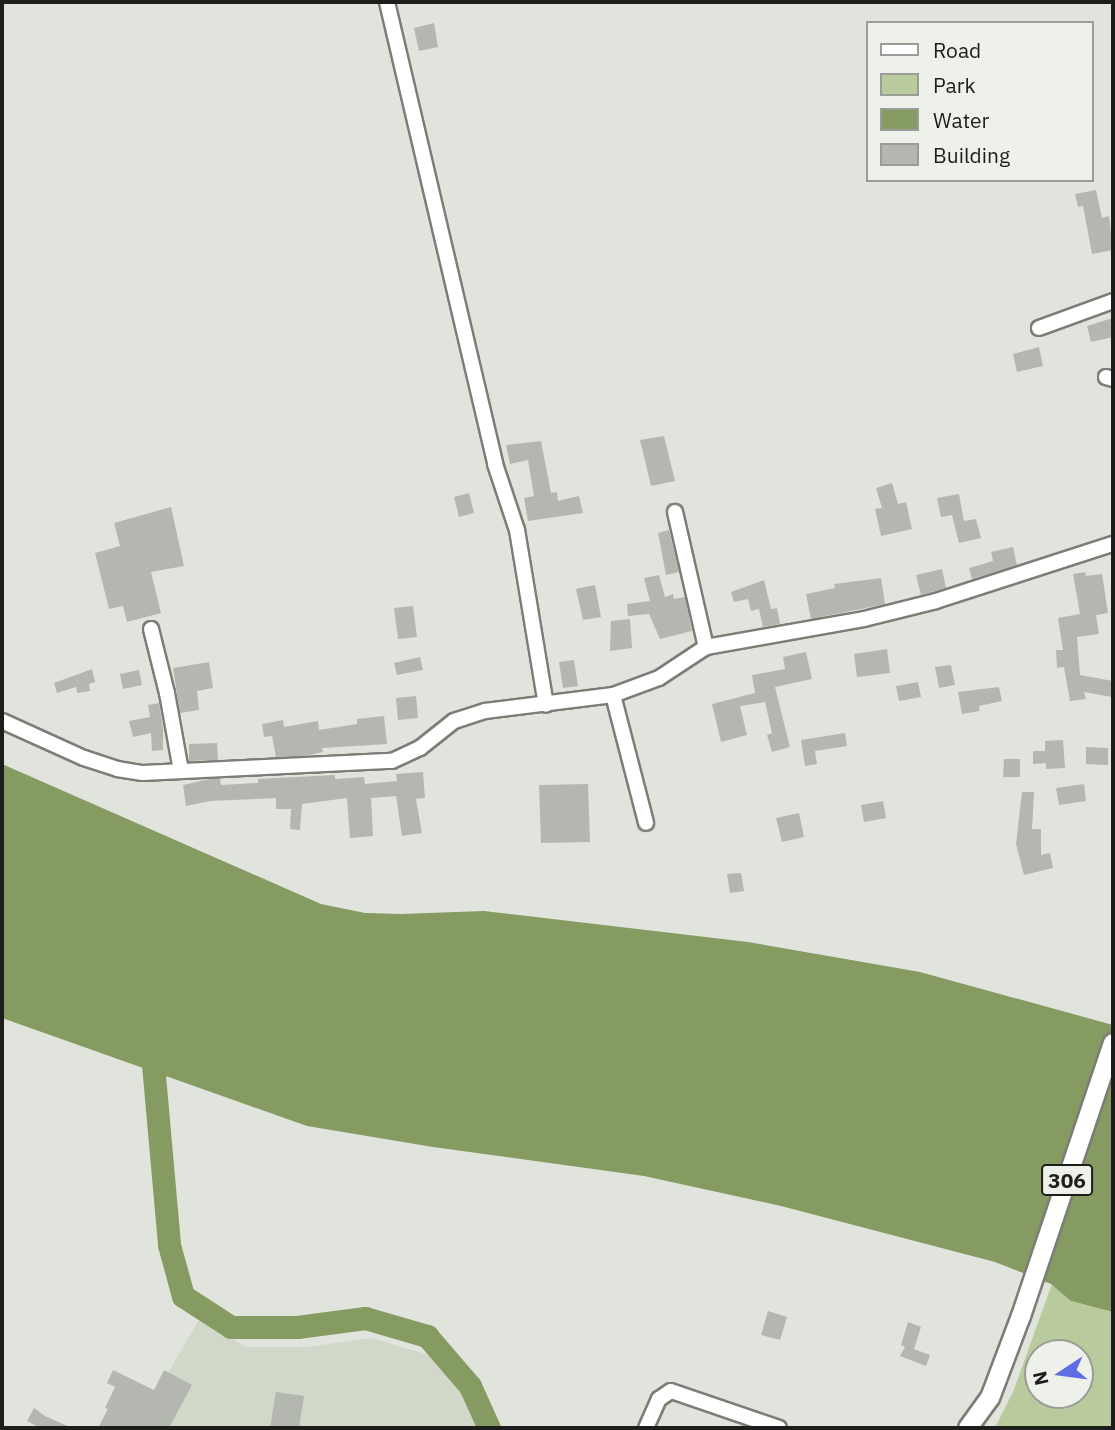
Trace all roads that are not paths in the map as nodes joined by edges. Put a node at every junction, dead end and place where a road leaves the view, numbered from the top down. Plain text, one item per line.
1 (387, 2) edge
2 (1113, 301) edge
3 (1039, 328) dead end
4 (675, 512) dead end
5 (1113, 544) edge
6 (151, 629) dead end
7 (706, 647) junction
8 (613, 695) junction
9 (546, 705) junction
10 (2, 721) edge
11 (181, 771) junction
12 (646, 823) dead end
13 (1113, 1044) edge
14 (646, 1428) edge
15 (779, 1428) edge
16 (968, 1428) edge

1 - 9 street
2 - 3 street
4 - 7 street
5 - 7 street
6 - 11 street
7 - 8 street
8 - 9 street
8 - 12 street
9 - 11 street
10 - 11 street
13 - 16 main road, 306
14 - 15 street

